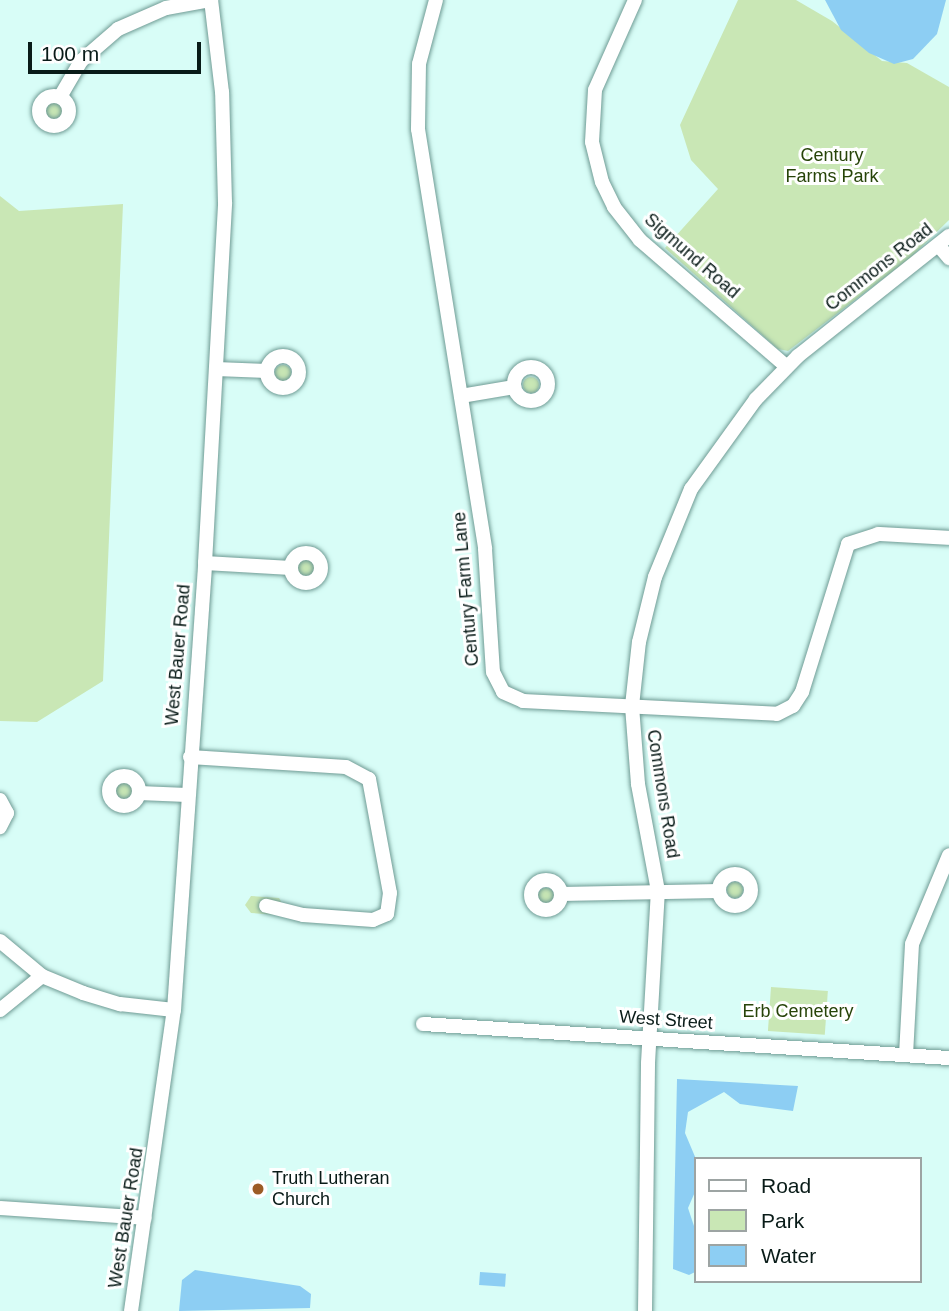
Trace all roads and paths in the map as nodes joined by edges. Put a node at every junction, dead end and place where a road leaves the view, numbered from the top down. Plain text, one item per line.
1 (211, 0) edge
2 (436, 0) edge
3 (635, 0) edge
4 (60, 97) dead end
5 (944, 241) edge
6 (949, 258) edge
7 (786, 366) junction
8 (216, 369) junction
9 (267, 371) dead end
10 (514, 387) dead end
11 (461, 396) junction
12 (949, 538) edge
13 (205, 563) junction
14 (291, 568) dead end
15 (632, 706) junction
16 (190, 757) junction
17 (139, 793) dead end
18 (187, 795) junction
19 (0, 800) edge
20 (0, 827) edge
21 (949, 855) edge
22 (658, 891) junction
23 (719, 891) dead end
24 (561, 894) dead end
25 (266, 906) dead end
26 (0, 941) edge
27 (42, 976) junction
28 (0, 1010) edge
29 (174, 1010) junction
30 (423, 1024) dead end
31 (649, 1040) junction
32 (906, 1055) junction
33 (949, 1058) edge
34 (0, 1208) edge
35 (145, 1218) junction
36 (131, 1311) edge
37 (645, 1311) edge

1 - 4 street
1 - 8 street, West Bauer Road
2 - 11 street, Century Farm Lane
3 - 7 street, Sigmund Road
5 - 6 street
5 - 7 street, Commons Road
7 - 15 street, Commons Road
8 - 9 street
8 - 13 street, West Bauer Road
10 - 11 street
11 - 15 street, Century Farm Lane
12 - 15 street, Century Farm Lane
13 - 14 street
13 - 16 street, West Bauer Road
15 - 22 street, Commons Road
16 - 18 street, West Bauer Road
16 - 25 street
17 - 18 street
18 - 29 street, West Bauer Road
19 - 20 street
21 - 32 street
22 - 23 street
22 - 24 street
22 - 31 street, Commons Road
26 - 27 street
27 - 28 street
27 - 29 street
29 - 35 street, West Bauer Road
30 - 31 street, West Street
31 - 32 street, West Street
31 - 37 street, Commons Road
32 - 33 street, West Street
34 - 35 street
35 - 36 street, West Bauer Road

